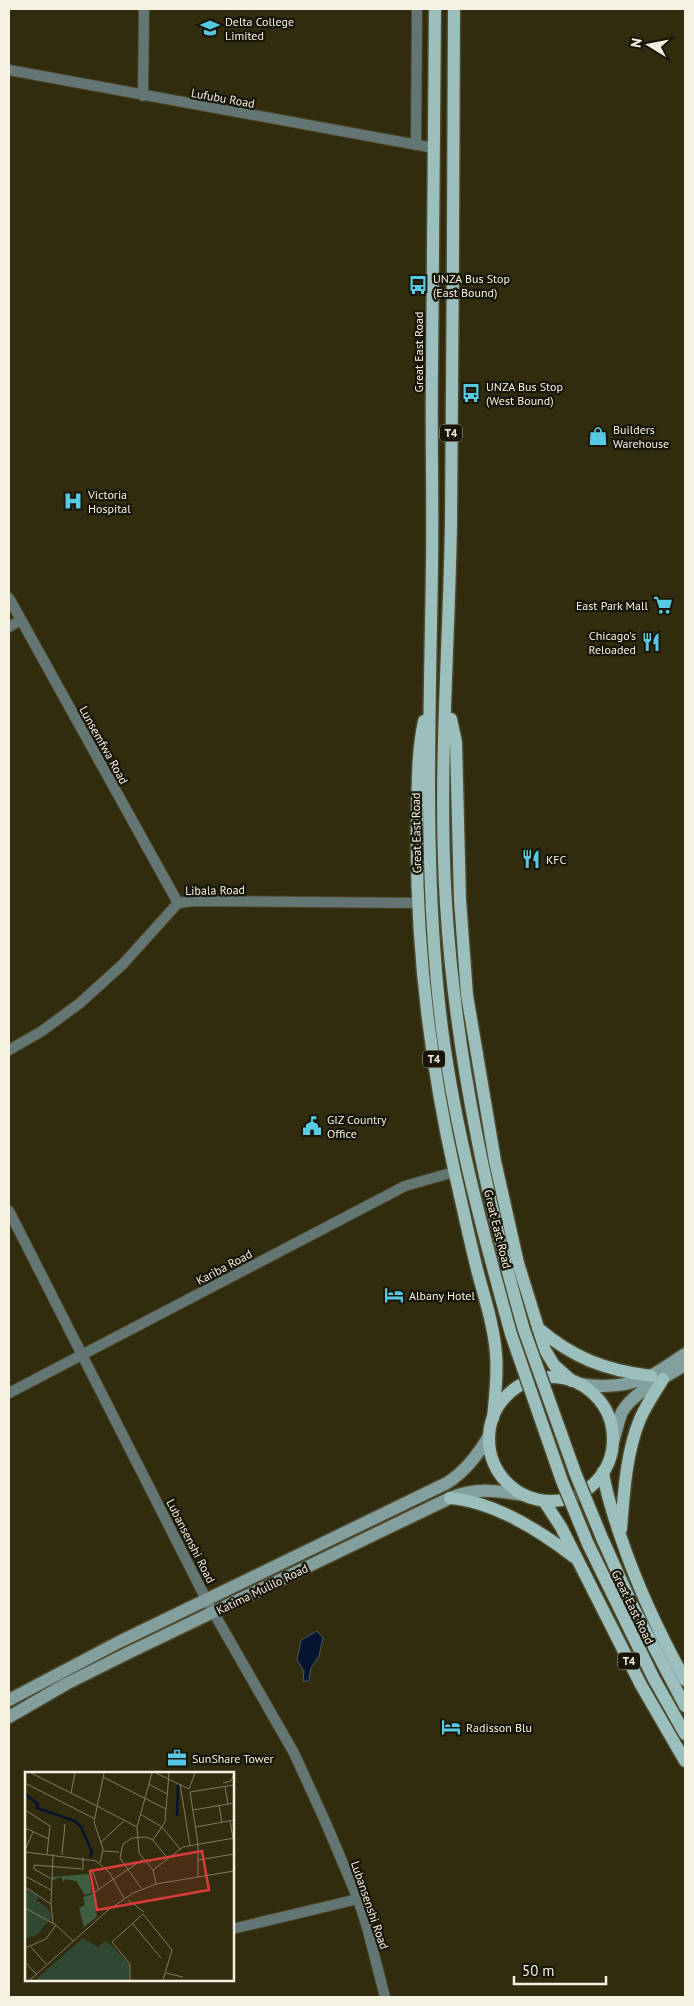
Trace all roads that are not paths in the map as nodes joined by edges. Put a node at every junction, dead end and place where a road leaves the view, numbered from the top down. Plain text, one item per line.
1 (144, 9) edge
2 (417, 9) edge
3 (435, 9) edge
4 (454, 9) edge
5 (9, 70) edge
6 (143, 96) junction
7 (416, 145) junction
8 (434, 148) junction
9 (9, 598) edge
10 (20, 620) junction
11 (9, 627) edge
12 (446, 694) junction
13 (429, 695) junction
14 (418, 903) junction
15 (178, 904) junction
16 (9, 1050) edge
17 (454, 1172) junction
18 (9, 1211) edge
19 (538, 1328) junction
20 (685, 1354) edge
21 (82, 1356) junction
22 (685, 1365) edge
23 (657, 1378) junction
24 (576, 1382) junction
25 (9, 1393) edge
26 (493, 1418) junction
27 (489, 1436) junction
28 (613, 1442) junction
29 (603, 1472) junction
30 (524, 1496) junction
31 (450, 1498) junction
32 (544, 1501) junction
33 (620, 1535) junction
34 (576, 1559) junction
35 (207, 1601) junction
36 (213, 1613) junction
37 (685, 1680) edge
38 (9, 1700) edge
39 (685, 1706) edge
40 (9, 1717) edge
41 (685, 1734) edge
42 (685, 1761) edge
43 (358, 1899) junction
44 (234, 1929) edge
45 (384, 1997) edge

1 - 6 street
2 - 7 street
3 - 8 main road, Great East Road / T4
4 - 12 main road, Great East Road / T4
5 - 6 street, Lufubu Road
6 - 7 street, Lufubu Road
7 - 8 street, Lufubu Road
8 - 13 main road, Great East Road / T4
9 - 10 street, Lunsemfwa Road
10 - 11 street
10 - 15 street, Lunsemfwa Road
12 - 19 main road, Great East Road / T4
12 - 39 main road, Great East Road / T4, bridge
13 - 14 main road, Great East Road / T4
13 - 41 main road, Great East Road / T4, bridge
14 - 15 street, Libala Road
14 - 17 main road, Great East Road / T4
15 - 16 street, Libala Road
17 - 21 street, Kariba Road
17 - 26 main road, Great East Road / T4
18 - 21 street, Lubansenshi Road
19 - 23 main road
19 - 24 main road, Great East Road / T4
20 - 23 main road
21 - 25 street, Kariba Road
21 - 35 street, Lubansenshi Road
22 - 23 main road
23 - 24 main road
23 - 28 main road
23 - 33 main road
24 - 26 main road
24 - 28 main road
26 - 27 main road
27 - 30 main road
27 - 35 main road, Katima Mulilo Road
28 - 29 main road
29 - 32 main road
29 - 33 main road, Great East Road
30 - 31 main road, Katima Mulilo Road
30 - 32 main road
31 - 34 main road
31 - 36 main road, Katima Mulilo Road
32 - 34 main road, T4
33 - 37 main road, Great East Road
34 - 42 main road, T4
35 - 36 street, Lubansenshi Road
35 - 38 main road, Katima Mulilo Road
36 - 40 main road, Katima Mulilo Road
36 - 43 street, Lubansenshi Road
43 - 44 street
43 - 45 street, Lubansenshi Road

